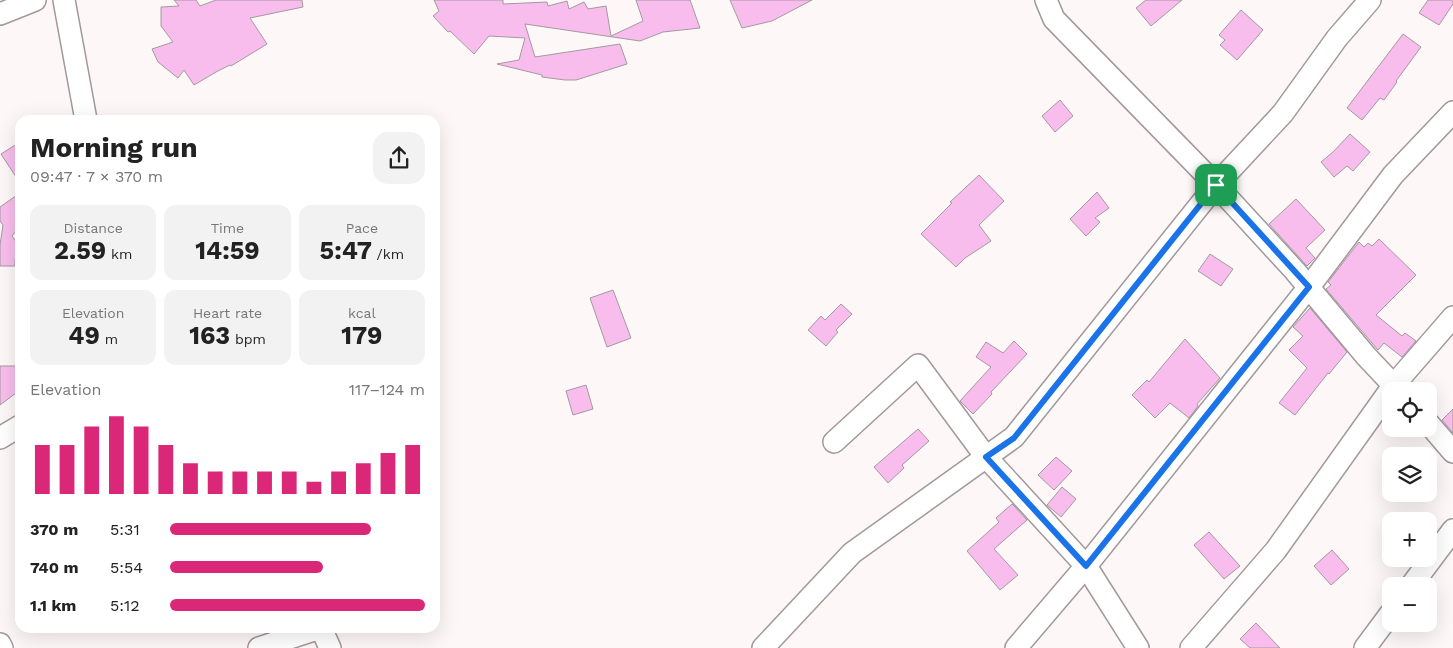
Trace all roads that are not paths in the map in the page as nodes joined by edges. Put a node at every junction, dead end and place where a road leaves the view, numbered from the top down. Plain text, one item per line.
1 (35, 0) edge
2 (64, 0) edge
3 (1046, 0) edge
4 (1370, 0) edge
5 (0, 14) edge
6 (1453, 112) edge
7 (85, 115) edge
8 (1216, 185) junction
9 (1309, 287) junction
10 (1453, 317) edge
11 (1391, 382) edge
12 (1401, 382) edge
13 (1382, 407) edge
14 (15, 429) edge
15 (1437, 433) edge
16 (0, 438) edge
17 (834, 442) dead end
18 (1453, 452) edge
19 (986, 457) junction
20 (1453, 530) edge
21 (1086, 566) junction
22 (1418, 577) edge
23 (1382, 625) edge
24 (305, 633) edge
25 (322, 633) edge
26 (0, 644) edge
27 (2, 648) edge
28 (259, 648) edge
29 (330, 648) edge
30 (762, 648) edge
31 (1016, 648) edge
32 (1138, 648) edge
33 (1191, 648) edge
34 (1365, 648) edge

1 - 5 street
2 - 7 street
3 - 8 street
4 - 8 street
6 - 9 street
8 - 9 street
8 - 19 street
9 - 11 street
9 - 21 street
10 - 12 street
13 - 33 street
14 - 16 street
15 - 18 street
17 - 19 street
19 - 21 street
19 - 30 street
20 - 22 street
21 - 31 street
21 - 32 street
23 - 34 street
24 - 28 street
25 - 29 street
26 - 27 street

